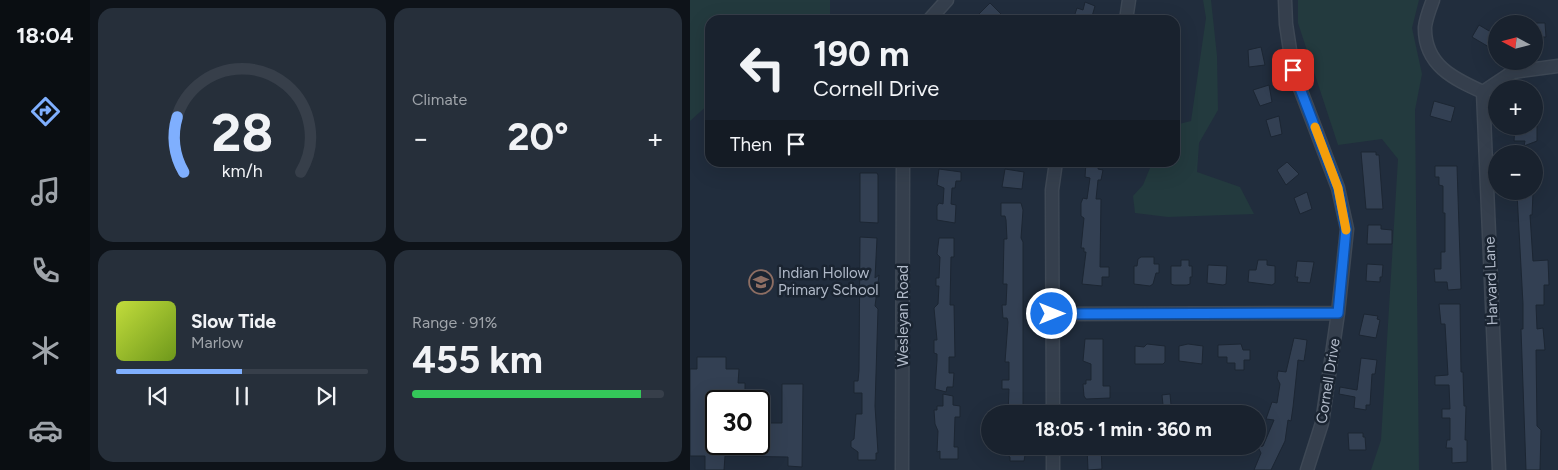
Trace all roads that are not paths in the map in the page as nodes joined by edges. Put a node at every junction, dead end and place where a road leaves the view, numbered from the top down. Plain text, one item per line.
1 (947, 0) edge
2 (1129, 0) edge
3 (1285, 0) edge
4 (1433, 0) edge
5 (934, 15) edge
6 (1127, 15) edge
7 (1558, 66) edge
8 (1483, 92) junction
9 (904, 167) edge
10 (1055, 167) edge
11 (1338, 313) junction
12 (1052, 314) junction
13 (1053, 405) edge
14 (1053, 455) edge
15 (902, 470) edge
16 (1053, 470) edge
17 (1307, 470) edge
18 (1499, 470) edge

1 - 5 street
2 - 6 street
3 - 11 street, Cornell Drive
4 - 8 street
7 - 8 street
8 - 18 street, Harvard Lane
9 - 15 street, Wesleyan Road
10 - 12 street
11 - 12 street
11 - 17 street, Cornell Drive
12 - 13 street
14 - 16 street

